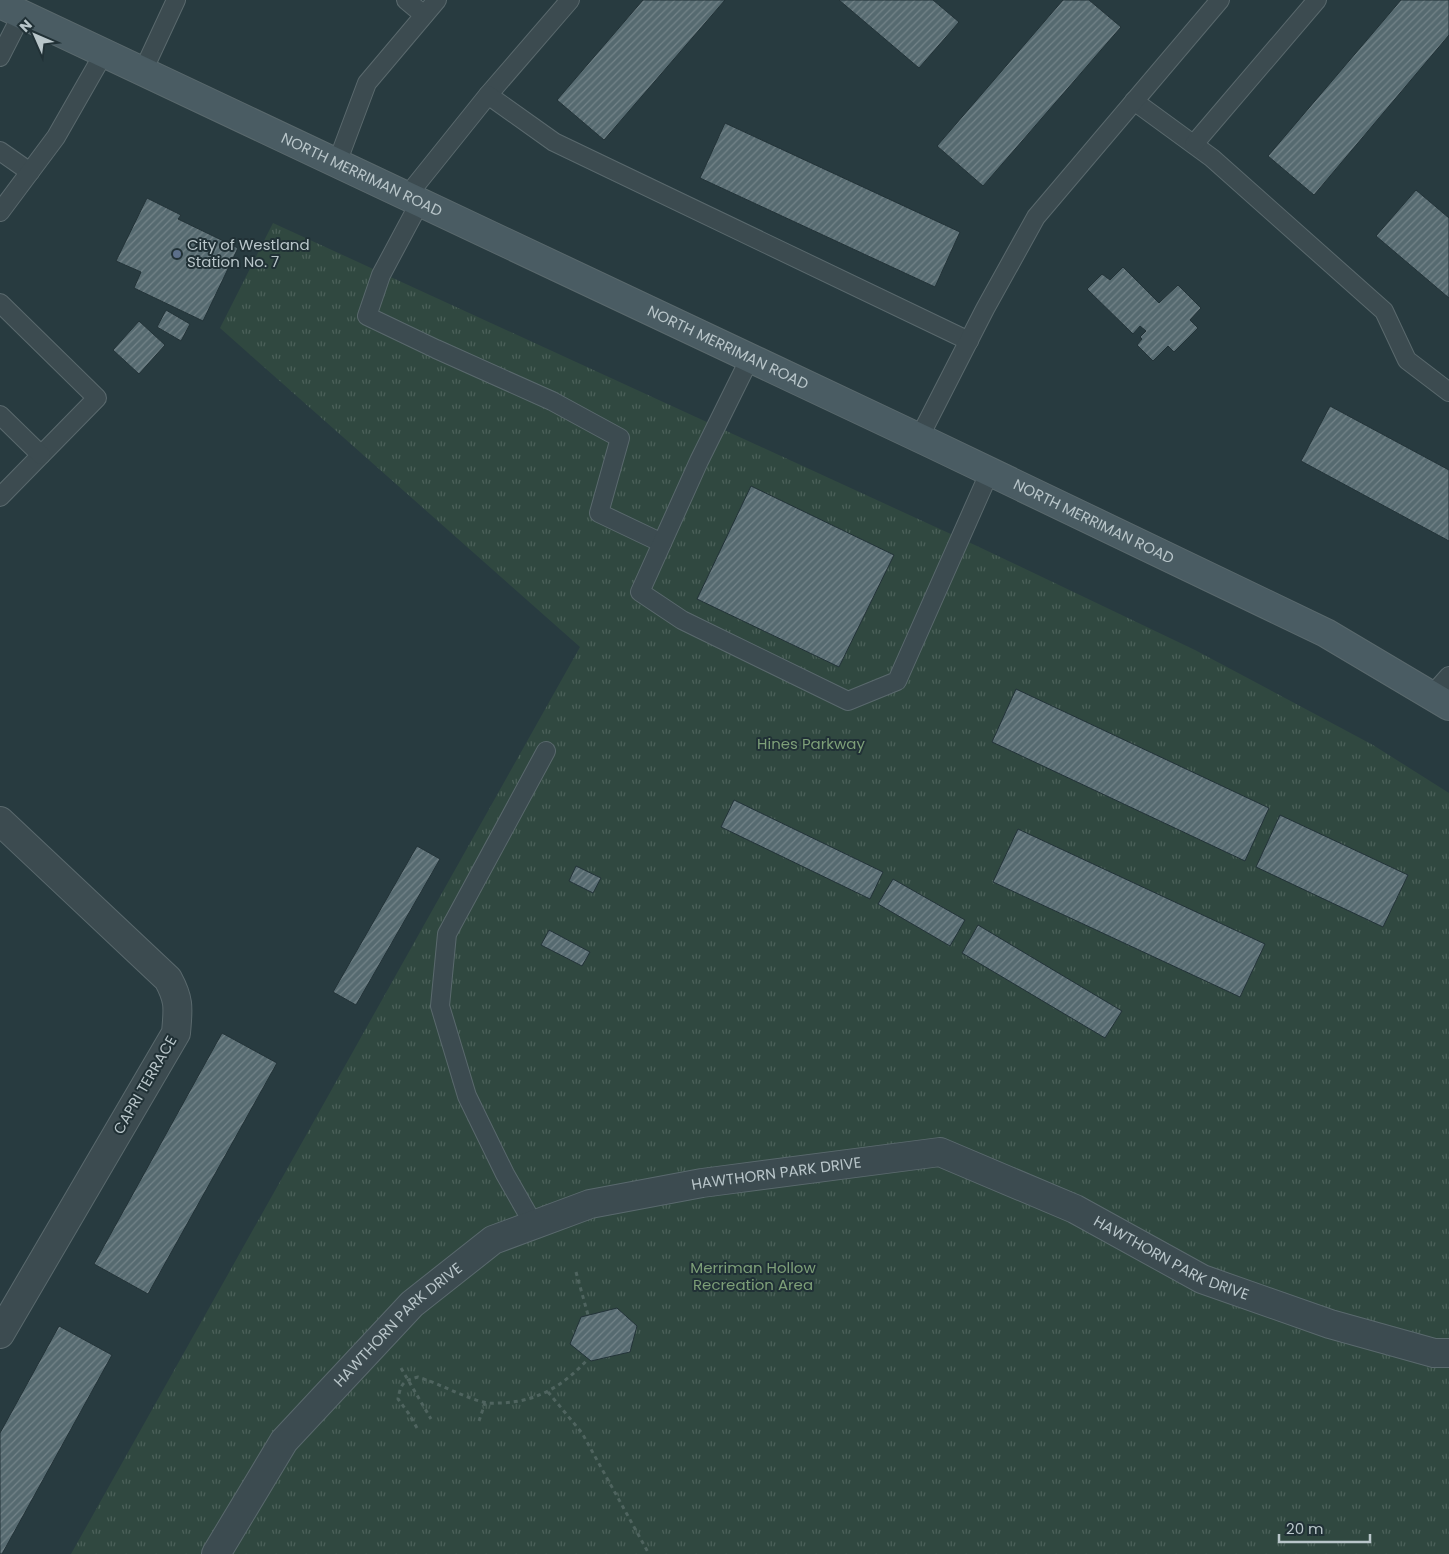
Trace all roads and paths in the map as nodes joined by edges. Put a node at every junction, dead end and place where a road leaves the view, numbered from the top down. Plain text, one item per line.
1 (176, 0) edge
2 (406, 0) edge
3 (437, 0) edge
4 (570, 0) edge
5 (1220, 0) edge
6 (1317, 0) edge
7 (11, 9) edge
8 (424, 15) junction
9 (104, 53) junction
10 (0, 57) edge
11 (144, 72) junction
12 (488, 95) junction
13 (1134, 101) junction
14 (1194, 144) junction
15 (0, 151) edge
16 (337, 163) junction
17 (30, 172) junction
18 (413, 199) junction
19 (0, 212) edge
20 (0, 303) edge
21 (969, 341) junction
22 (750, 358) junction
23 (1449, 392) edge
24 (0, 415) edge
25 (919, 438) junction
26 (41, 455) junction
27 (990, 471) junction
28 (0, 497) edge
29 (662, 543) junction
30 (1443, 692) edge
31 (546, 751) dead end
32 (0, 821) edge
33 (534, 1225) junction
34 (576, 1272) dead end
35 (588, 1315) dead end
36 (0, 1334) edge
37 (1449, 1353) edge
38 (588, 1358) dead end
39 (401, 1368) dead end
40 (407, 1380) junction
41 (548, 1392) junction
42 (485, 1403) junction
43 (431, 1419) dead end
44 (479, 1421) dead end
45 (417, 1428) dead end
46 (216, 1554) edge
47 (649, 1554) edge

1 - 11 lane
2 - 8 lane
3 - 8 lane
4 - 12 lane
5 - 13 lane
6 - 14 lane
7 - 9 main road, NORTH MERRIMAN ROAD
7 - 10 lane
8 - 16 lane
9 - 11 main road, NORTH MERRIMAN ROAD
9 - 17 lane
11 - 16 main road, NORTH MERRIMAN ROAD
12 - 18 lane
12 - 21 lane
13 - 14 lane
13 - 21 lane
14 - 23 lane
15 - 17 lane
16 - 18 main road, NORTH MERRIMAN ROAD
17 - 19 lane
18 - 22 main road, NORTH MERRIMAN ROAD
18 - 29 lane
20 - 26 lane
21 - 25 lane
22 - 25 main road, NORTH MERRIMAN ROAD
22 - 29 lane
24 - 26 lane
25 - 27 main road, NORTH MERRIMAN ROAD
26 - 28 lane
27 - 29 lane
27 - 30 main road, NORTH MERRIMAN ROAD
31 - 33 lane
32 - 36 street, CAPRI TERRACE
33 - 37 street, HAWTHORN PARK DRIVE
33 - 46 street, HAWTHORN PARK DRIVE
34 - 35 path
38 - 41 path
39 - 40 path
40 - 42 path
40 - 43 path
40 - 45 path
41 - 42 path
41 - 47 path
42 - 44 path

